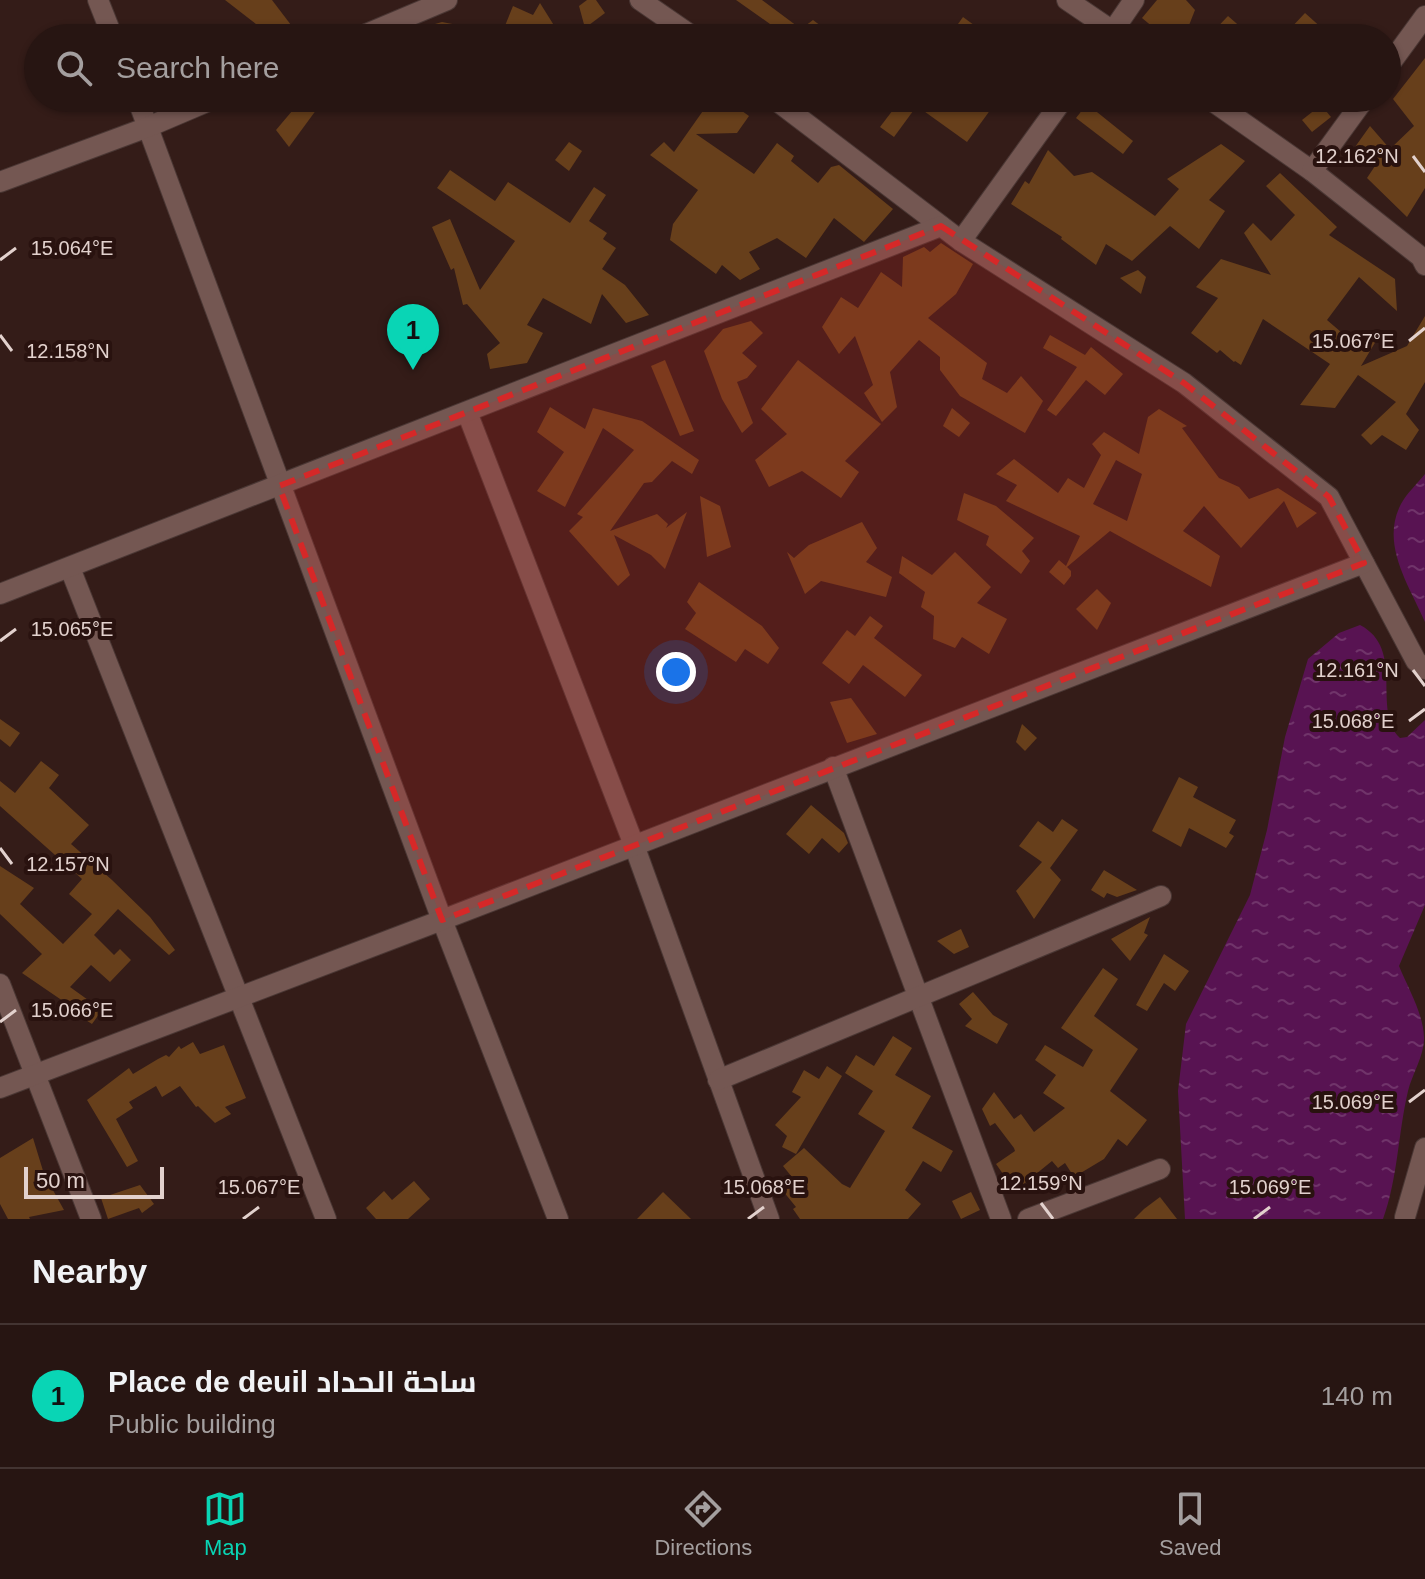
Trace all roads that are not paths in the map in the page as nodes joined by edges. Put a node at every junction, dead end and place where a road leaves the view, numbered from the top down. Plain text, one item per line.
1 (98, 0) edge
2 (447, 0) edge
3 (640, 0) edge
4 (1067, 0) edge
5 (1134, 0) edge
6 (1425, 16) edge
7 (107, 24) edge
8 (390, 24) edge
9 (675, 24) edge
10 (1098, 24) edge
11 (1121, 24) edge
12 (1401, 49) edge
13 (142, 112) edge
14 (183, 112) edge
15 (791, 112) edge
16 (1054, 112) edge
17 (1228, 112) edge
18 (1355, 112) edge
19 (148, 127) junction
20 (1312, 171) junction
21 (0, 182) edge
22 (941, 226) junction
23 (961, 241) junction
24 (1425, 265) edge
25 (467, 412) junction
26 (279, 486) junction
27 (1364, 563) junction
28 (70, 568) junction
29 (0, 594) edge
30 (1425, 669) edge
31 (833, 767) junction
32 (634, 845) junction
33 (1161, 896) dead end
34 (442, 920) junction
35 (0, 984) edge
36 (919, 996) junction
37 (239, 998) junction
38 (35, 1076) junction
39 (718, 1080) junction
40 (0, 1088) edge
41 (1425, 1148) edge
42 (1160, 1169) dead end
43 (1405, 1217) dead end
44 (91, 1219) edge
45 (326, 1219) edge
46 (558, 1219) edge
47 (769, 1219) edge
48 (1001, 1219) edge
49 (1028, 1219) edge

1 - 7 street
2 - 8 street
3 - 9 street
4 - 10 street
5 - 11 street
6 - 12 street
13 - 19 street
14 - 19 street
15 - 22 street
16 - 23 street
17 - 20 street
18 - 20 street
19 - 21 street
19 - 26 street
20 - 24 street
22 - 23 street
22 - 25 street
23 - 27 street
25 - 26 street
25 - 32 street
26 - 28 street
26 - 34 street
27 - 30 street
27 - 31 street
28 - 29 street
28 - 37 street
31 - 32 street
31 - 36 street
32 - 34 street
32 - 39 street
33 - 36 street
34 - 37 street
34 - 46 street
35 - 38 street
36 - 39 street
36 - 48 street
37 - 38 street
37 - 45 street
38 - 40 street
38 - 44 street
39 - 47 street
41 - 43 street
42 - 49 street

